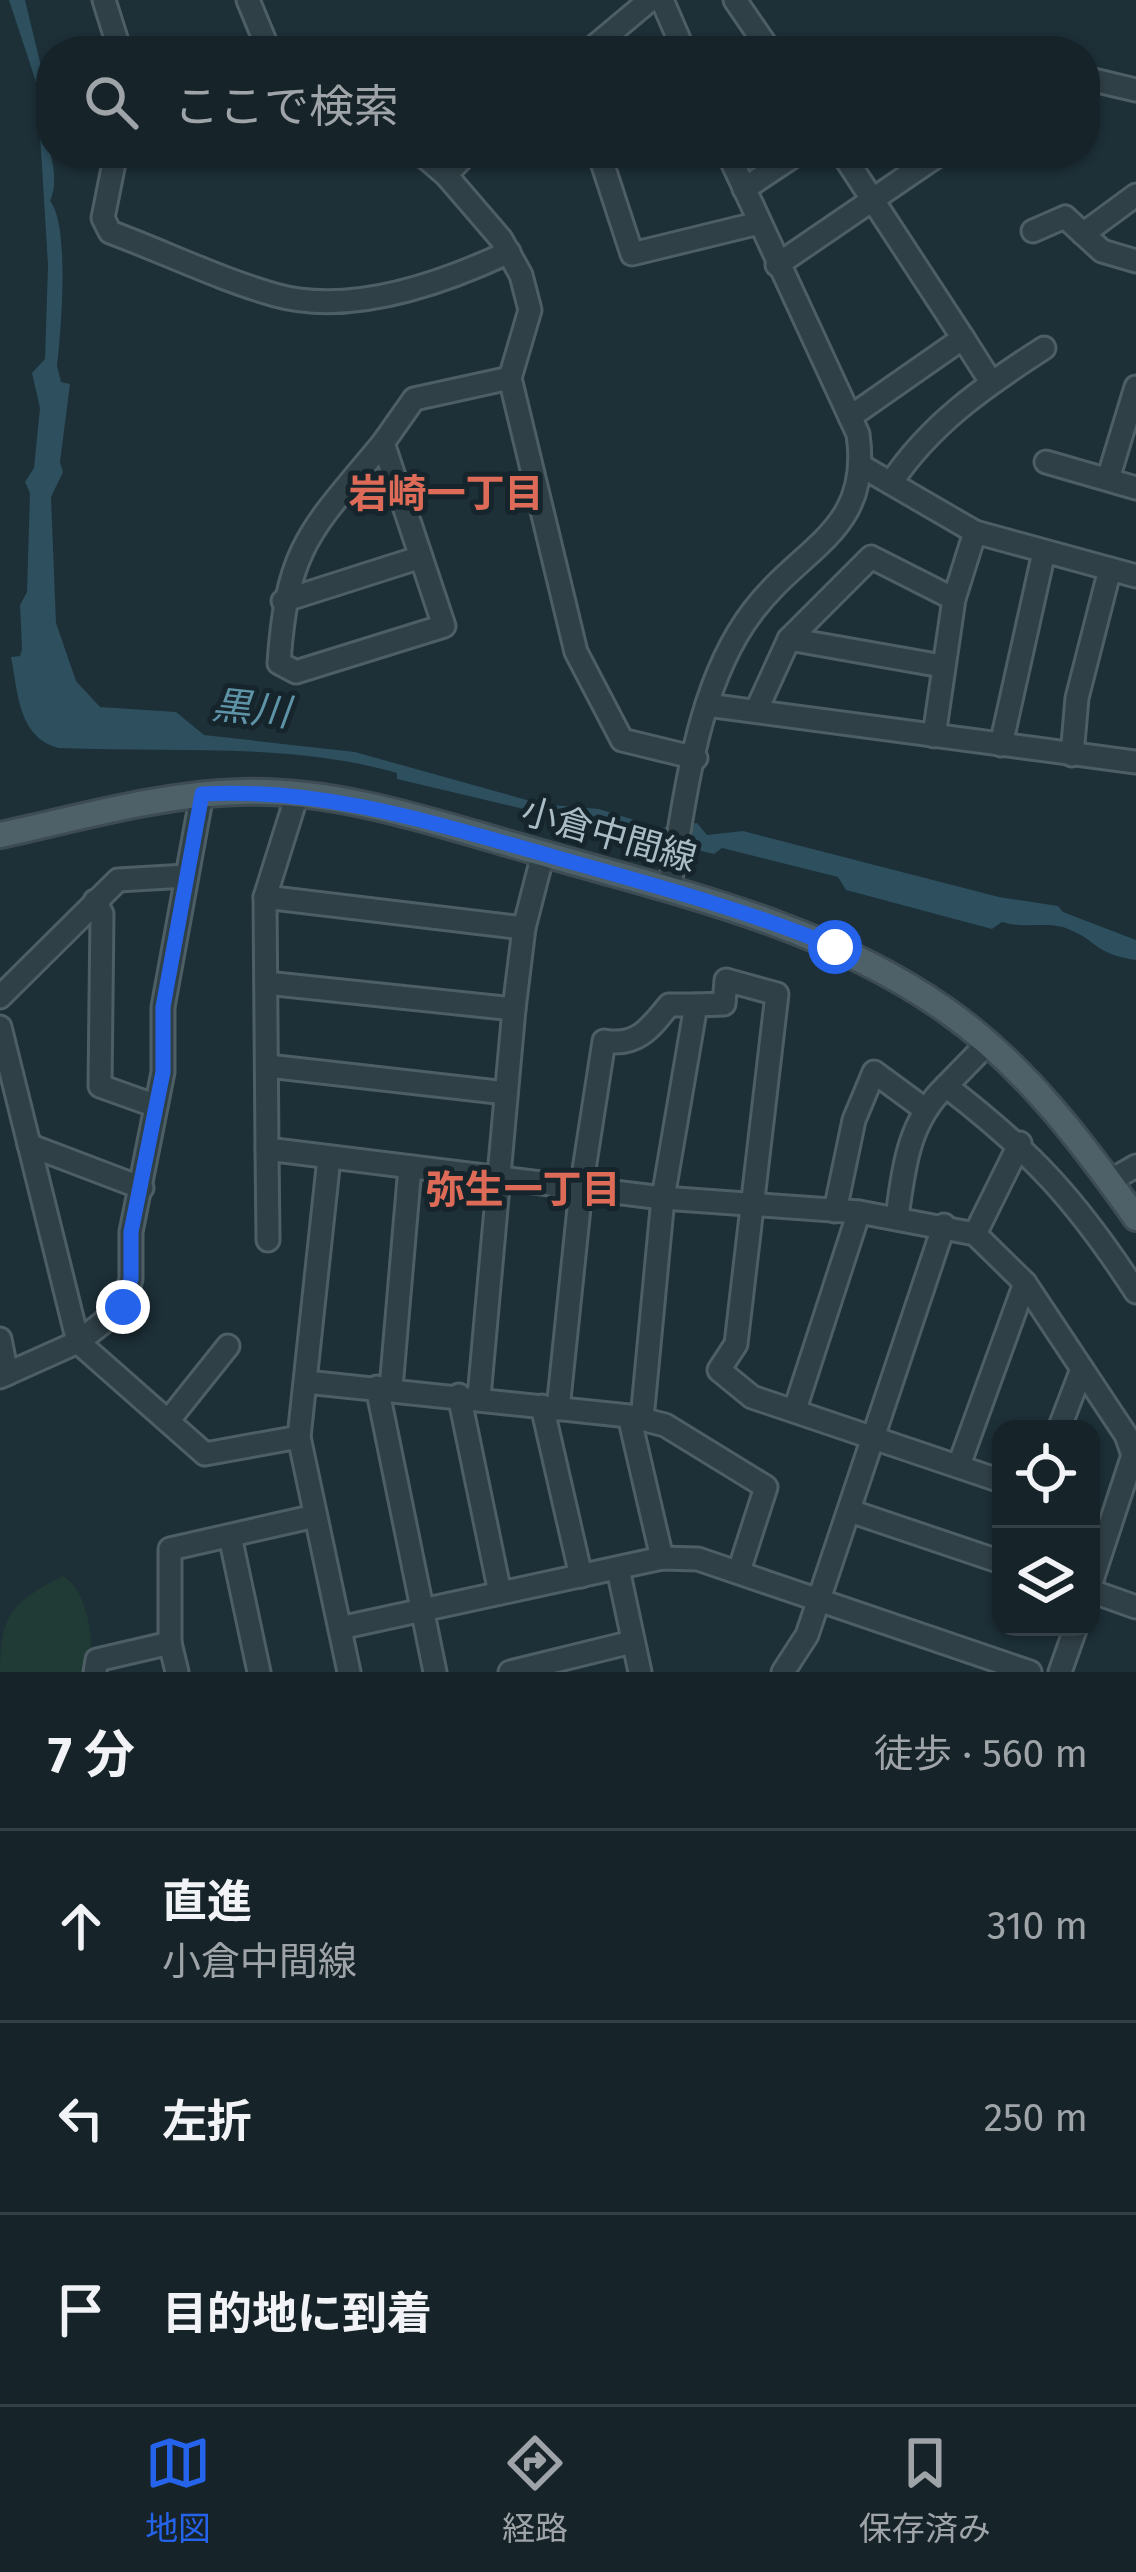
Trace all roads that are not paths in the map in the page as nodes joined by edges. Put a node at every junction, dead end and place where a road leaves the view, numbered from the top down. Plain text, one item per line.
1 (104, 0) edge
2 (248, 0) edge
3 (650, 0) edge
4 (662, 0) edge
5 (735, 0) edge
6 (115, 36) edge
7 (263, 36) edge
8 (607, 36) edge
9 (678, 36) edge
10 (760, 36) edge
11 (1100, 82) edge
12 (1136, 90) edge
13 (113, 168) edge
14 (438, 168) edge
15 (453, 168) edge
16 (604, 168) edge
17 (735, 168) edge
18 (776, 168) edge
19 (853, 168) edge
20 (919, 168) edge
21 (446, 175) junction
22 (744, 189) junction
23 (1136, 195) edge
24 (874, 198) junction
25 (759, 223) junction
26 (1034, 232) dead end
27 (1083, 234) junction
28 (508, 252) junction
29 (1136, 261) edge
30 (777, 265) junction
31 (963, 338) junction
32 (1044, 348) dead end
33 (510, 378) junction
34 (991, 382) junction
35 (1136, 387) edge
36 (850, 417) junction
37 (383, 443) junction
38 (1046, 462) dead end
39 (863, 466) junction
40 (1108, 479) junction
41 (892, 483) junction
42 (1136, 488) edge
43 (975, 532) junction
44 (1044, 552) junction
45 (421, 557) junction
46 (1110, 569) junction
47 (1136, 576) edge
48 (954, 599) junction
49 (284, 601) junction
50 (789, 639) junction
51 (942, 666) junction
52 (707, 705) junction
53 (756, 711) junction
54 (934, 736) junction
55 (1001, 746) junction
56 (1072, 755) junction
57 (696, 758) junction
58 (1136, 762) edge
59 (202, 794) junction
60 (297, 795) junction
61 (0, 835) edge
62 (543, 854) junction
63 (186, 876) junction
64 (672, 877) junction
65 (265, 897) junction
66 (95, 901) junction
67 (524, 928) junction
68 (266, 983) junction
69 (0, 997) edge
70 (696, 1005) junction
71 (514, 1009) junction
72 (0, 1027) edge
73 (987, 1044) junction
74 (268, 1066) junction
75 (946, 1086) junction
76 (506, 1093) junction
77 (156, 1106) junction
78 (922, 1108) junction
79 (1020, 1143) junction
80 (28, 1145) junction
81 (267, 1149) junction
82 (329, 1158) junction
83 (1136, 1166) edge
84 (410, 1167) junction
85 (496, 1178) junction
86 (1109, 1181) junction
87 (142, 1188) junction
88 (581, 1189) junction
89 (663, 1198) junction
90 (755, 1201) junction
91 (835, 1210) junction
92 (859, 1212) junction
93 (897, 1217) junction
94 (1136, 1218) edge
95 (944, 1225) junction
96 (975, 1234) junction
97 (268, 1240) dead end
98 (1025, 1283) junction
99 (1136, 1292) edge
100 (0, 1339) edge
101 (78, 1342) junction
102 (228, 1346) dead end
103 (1082, 1369) junction
104 (3, 1376) edge
105 (306, 1382) junction
106 (384, 1388) junction
107 (469, 1396) junction
108 (550, 1407) junction
109 (795, 1409) junction
110 (636, 1418) junction
111 (168, 1420) junction
112 (1062, 1420) edge
113 (299, 1437) junction
114 (874, 1438) junction
115 (959, 1465) junction
116 (992, 1478) edge
117 (850, 1511) junction
118 (315, 1516) junction
119 (230, 1536) junction
120 (662, 1558) junction
121 (992, 1559) edge
122 (1100, 1559) edge
123 (618, 1569) junction
124 (739, 1571) junction
125 (580, 1576) junction
126 (1100, 1591) edge
127 (500, 1594) junction
128 (817, 1598) junction
129 (1136, 1607) edge
130 (423, 1610) junction
131 (340, 1628) junction
132 (1073, 1636) edge
133 (632, 1642) junction
134 (170, 1643) junction
135 (95, 1672) edge
136 (177, 1672) edge
137 (259, 1672) edge
138 (350, 1672) edge
139 (435, 1672) edge
140 (510, 1672) edge
141 (640, 1672) edge
142 (783, 1672) edge
143 (1030, 1672) edge
144 (1060, 1672) edge

1 - 6 street
2 - 7 street
3 - 8 street
4 - 9 street
5 - 10 street
11 - 12 street
13 - 28 street
14 - 21 street
15 - 21 street
16 - 25 street
17 - 22 street
18 - 22 street
19 - 24 street
20 - 24 street
21 - 28 street
22 - 25 street
23 - 27 street
24 - 30 street
24 - 31 street
25 - 30 street
26 - 27 street
27 - 29 street
28 - 33 street
30 - 36 street
31 - 34 street
31 - 36 street
32 - 34 street
33 - 37 street
33 - 57 street
34 - 41 street
35 - 40 street
36 - 39 street
37 - 45 street
37 - 49 street
38 - 40 street
39 - 41 street
39 - 52 street
40 - 42 street
41 - 43 street
43 - 44 street
43 - 48 street
44 - 46 street
44 - 55 street
45 - 49 street
45 - 49 street
46 - 47 street
46 - 56 street
48 - 50 street
48 - 51 street
50 - 51 street
50 - 53 street
51 - 54 street
52 - 53 street
52 - 57 street
53 - 54 street
54 - 55 street
55 - 56 street
56 - 58 street
57 - 64 street
59 - 60 main road, 小倉中間線
59 - 61 main road, 小倉中間線
59 - 63 street
60 - 62 main road, 小倉中間線
60 - 65 street
62 - 64 main road, 小倉中間線
62 - 67 street
63 - 66 street
63 - 77 street
64 - 73 main road, 小倉中間線
65 - 67 street
65 - 68 street
66 - 69 street
66 - 77 street
67 - 71 street
68 - 71 street
68 - 74 street
70 - 88 street
70 - 89 street
70 - 90 street
71 - 76 street
72 - 80 street
73 - 75 street
73 - 86 main road, 小倉中間線
74 - 76 street
74 - 81 street
75 - 78 street
75 - 79 street
76 - 85 street
77 - 87 street
78 - 91 street
78 - 93 street
79 - 96 street
79 - 99 street
80 - 87 street
80 - 101 street
81 - 82 street
81 - 97 street
82 - 84 street
82 - 105 street
83 - 86 street
84 - 85 street
84 - 106 street
85 - 88 street
85 - 107 street
86 - 94 main road, 小倉中間線
87 - 101 street
88 - 89 street
88 - 108 street
89 - 90 street
89 - 110 street
90 - 91 street
90 - 109 street
91 - 92 street
92 - 93 street
92 - 109 street
93 - 95 street
95 - 96 street
95 - 114 street
96 - 98 street
98 - 103 street
98 - 115 street
100 - 104 street
101 - 104 street
101 - 111 street
102 - 111 street
103 - 112 street
103 - 122 street
105 - 106 street
105 - 113 street
106 - 107 street
106 - 130 street
107 - 108 street
107 - 127 street
108 - 110 street
108 - 125 street
109 - 114 street
110 - 120 street
110 - 124 street
111 - 113 street
113 - 118 street
114 - 115 street
114 - 117 street
115 - 116 street
117 - 121 street
117 - 128 street
118 - 119 street
118 - 131 street
119 - 134 street
119 - 137 street
120 - 123 street
120 - 124 street
123 - 125 street
123 - 133 street
124 - 128 street
125 - 127 street
126 - 129 street
127 - 130 street
128 - 142 street
128 - 143 street
130 - 131 street
130 - 139 street
131 - 138 street
132 - 144 street
133 - 140 street
133 - 141 street
134 - 135 street
134 - 136 street

